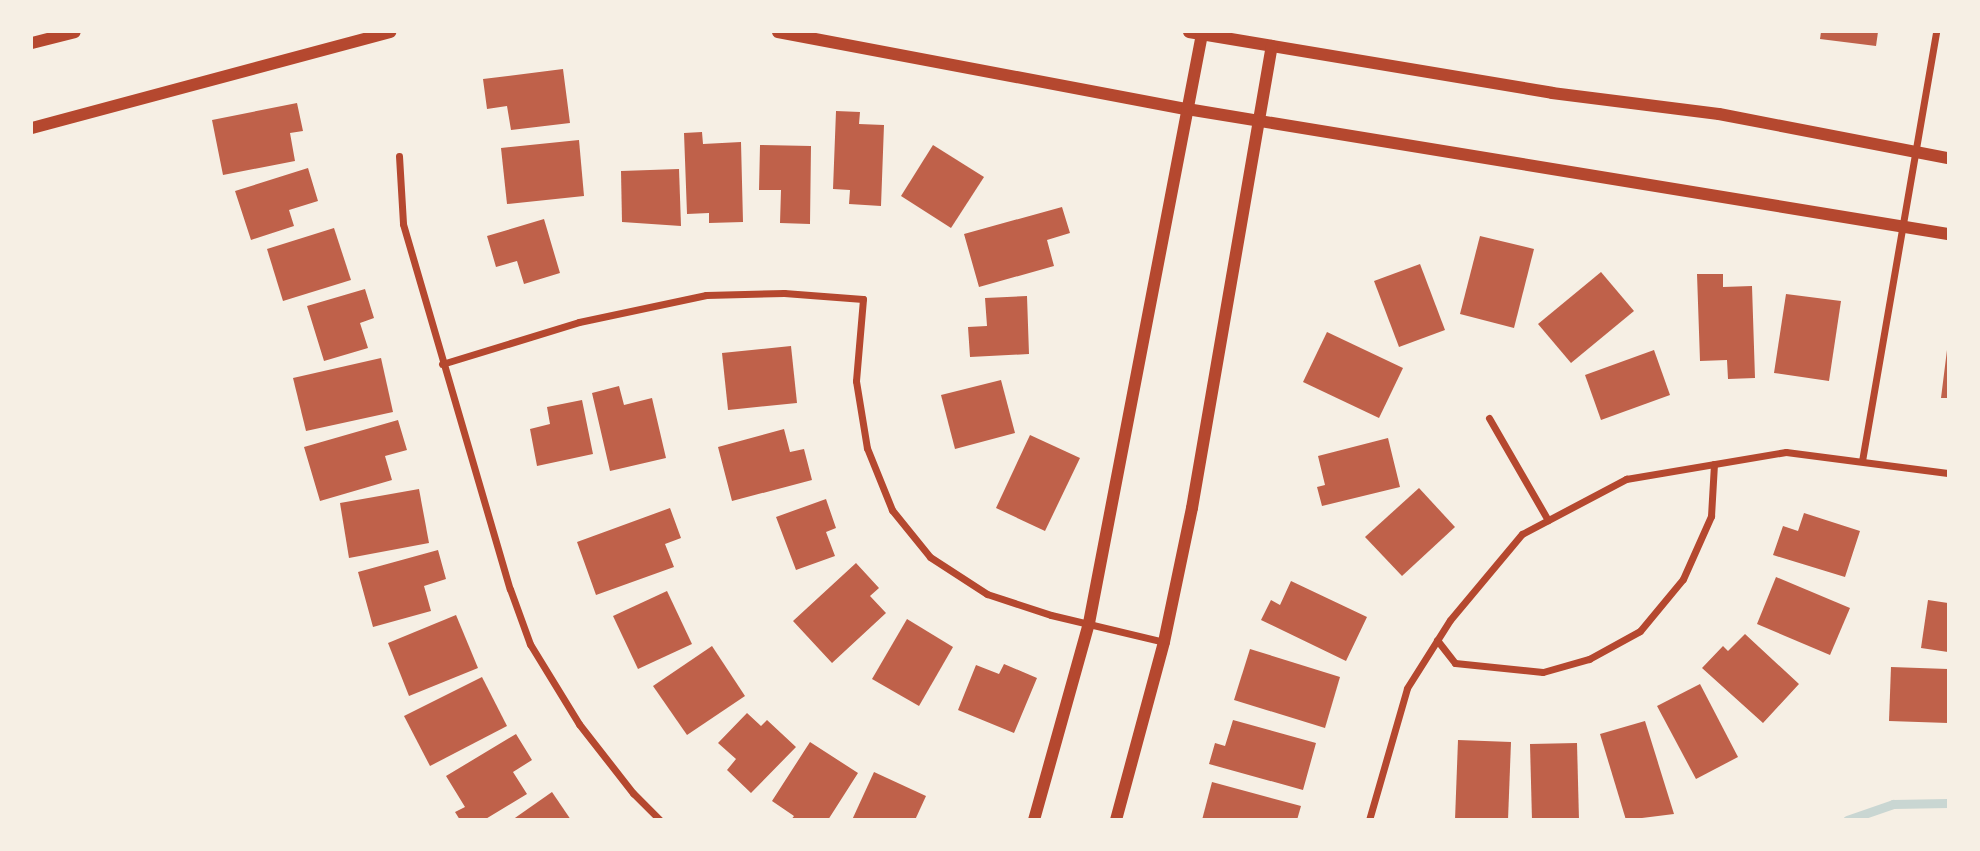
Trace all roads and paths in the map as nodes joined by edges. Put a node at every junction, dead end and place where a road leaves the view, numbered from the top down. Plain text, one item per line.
1 (75, 32) edge
2 (390, 32) edge
3 (778, 32) edge
4 (1936, 32) edge
5 (1195, 33) edge
6 (32, 43) edge
7 (1272, 46) junction
8 (1187, 109) junction
9 (1260, 120) junction
10 (32, 128) edge
11 (1916, 153) junction
12 (399, 156) dead end
13 (1948, 158) edge
14 (1901, 227) junction
15 (1948, 234) edge
16 (442, 364) junction
17 (1489, 418) dead end
18 (1862, 461) junction
19 (1714, 464) junction
20 (1948, 473) edge
21 (1548, 520) junction
22 (1089, 623) junction
23 (1437, 640) junction
24 (1164, 642) junction
25 (660, 820) edge
26 (1034, 820) edge
27 (1116, 820) edge
28 (1369, 820) edge

1 - 6 street
2 - 10 street
3 - 8 street
4 - 11 street
5 - 7 street
5 - 8 street
7 - 9 street
7 - 11 street
8 - 9 street
8 - 22 street
9 - 14 street
9 - 24 street
11 - 13 street
11 - 14 street
12 - 16 street
14 - 15 street
14 - 18 street
16 - 22 street
16 - 25 street
17 - 21 street
18 - 19 street
18 - 20 street
19 - 21 street
19 - 23 street
21 - 23 street
22 - 24 street
22 - 26 street
23 - 28 street
24 - 27 street

